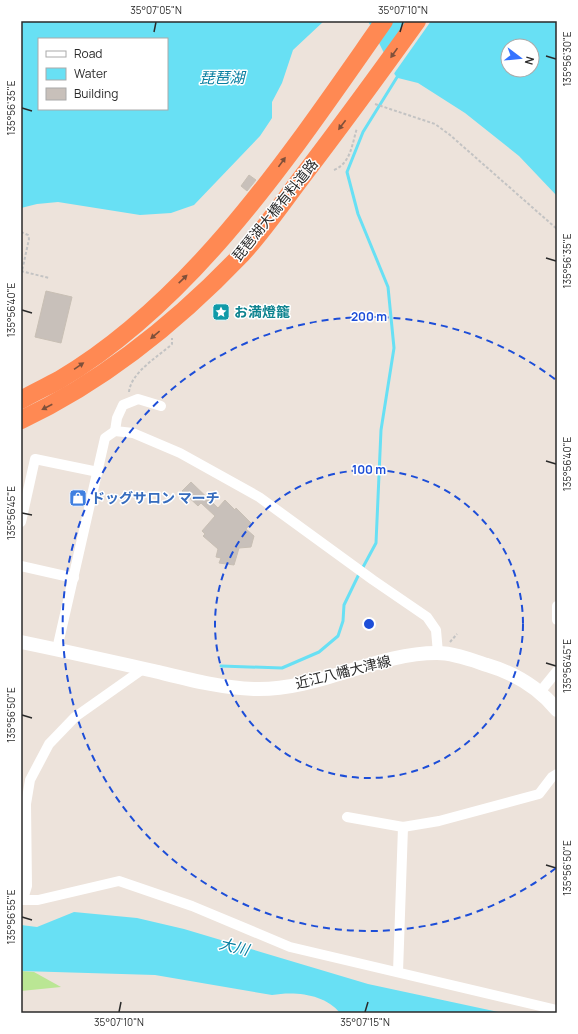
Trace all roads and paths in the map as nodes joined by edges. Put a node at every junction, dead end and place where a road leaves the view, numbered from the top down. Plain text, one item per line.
1 (384, 21) edge
2 (417, 21) edge
3 (371, 102) junction
4 (358, 125) dead end
5 (334, 170) dead end
6 (557, 229) edge
7 (21, 232) edge
8 (22, 271) edge
9 (49, 278) dead end
10 (172, 337) dead end
11 (129, 393) dead end
12 (21, 400) edge
13 (161, 406) dead end
14 (21, 420) edge
15 (115, 431) junction
16 (98, 472) junction
17 (21, 522) edge
18 (21, 566) edge
19 (74, 578) junction
20 (557, 606) edge
21 (557, 620) edge
22 (457, 634) dead end
23 (21, 642) edge
24 (449, 643) dead end
25 (57, 649) junction
26 (438, 653) junction
27 (143, 669) junction
28 (557, 671) edge
29 (540, 692) junction
30 (557, 710) edge
31 (557, 774) edge
32 (347, 817) dead end
33 (403, 827) junction
34 (22, 899) edge
35 (398, 972) junction
36 (557, 1010) edge

12 -> 1 highway, 琵琶湖大橋有料道路
2 -> 3 highway, 琵琶湖大橋有料道路
3 - 6 path
3 -> 14 highway, 琵琶湖大橋有料道路
4 - 5 path
7 - 8 path
8 - 9 path
10 - 11 path
13 - 15 street
15 - 16 street
15 - 26 street
16 - 17 street
16 - 19 street
18 - 19 street
19 - 25 street
20 - 21 street
22 - 24 path
23 - 25 main road, 近江八幡大津線
25 - 27 main road, 近江八幡大津線
26 - 27 main road, 近江八幡大津線
26 - 29 main road, 近江八幡大津線
27 - 34 street
28 - 29 street
29 - 30 main road, 近江八幡大津線
31 - 33 street
32 - 33 street
33 - 35 street
34 - 35 street
35 - 36 street

